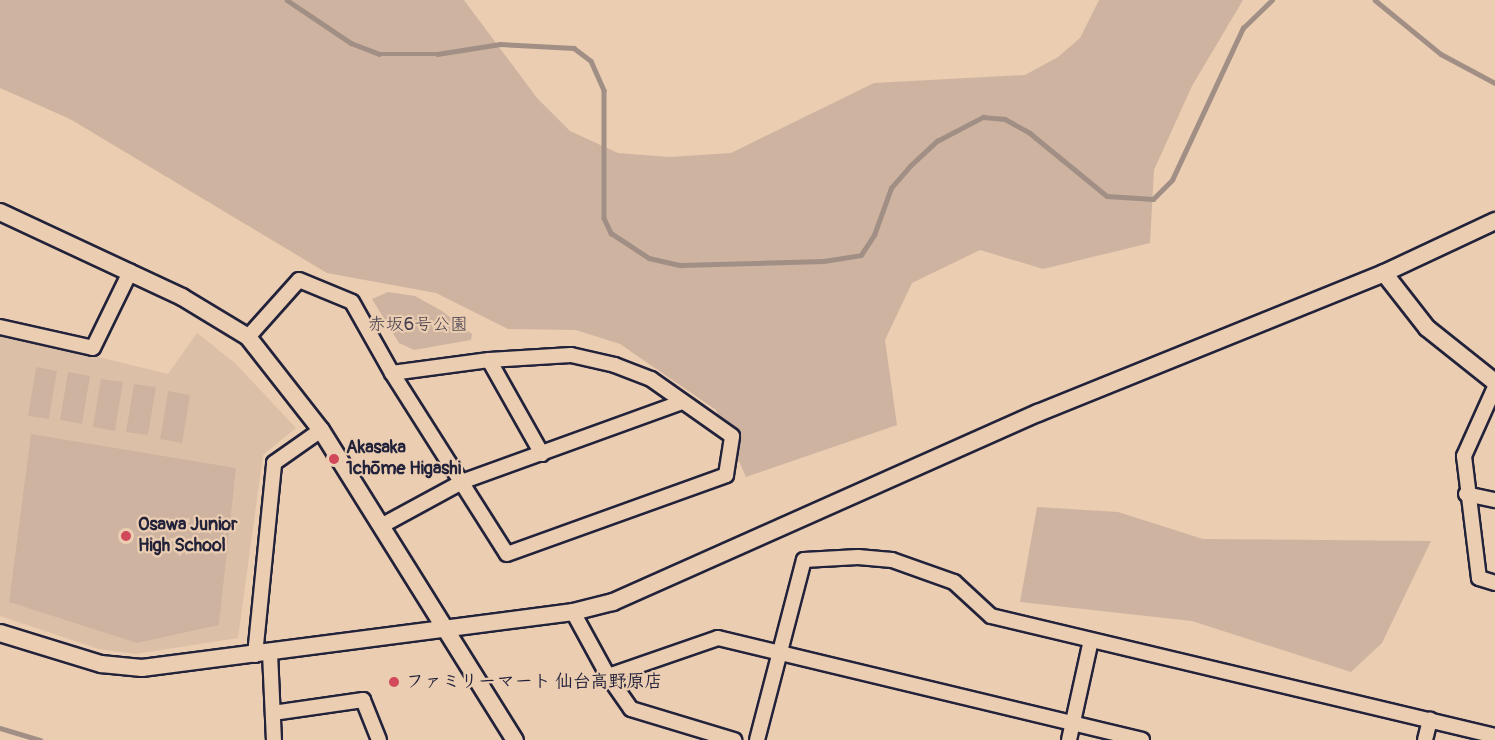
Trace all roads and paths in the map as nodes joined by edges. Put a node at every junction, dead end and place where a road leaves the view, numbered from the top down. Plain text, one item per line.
1 (0, 212) edge
2 (1495, 221) edge
3 (130, 272) junction
4 (1384, 273) junction
5 (0, 327) edge
6 (248, 337) junction
7 (489, 360) junction
8 (392, 373) junction
9 (1495, 385) edge
10 (680, 403) junction
11 (321, 430) junction
12 (542, 454) junction
13 (464, 481) junction
14 (1466, 494) junction
15 (1495, 500) edge
16 (381, 526) junction
17 (1495, 583) edge
18 (573, 612) junction
19 (442, 627) junction
20 (0, 633) edge
21 (1091, 640) junction
22 (262, 654) junction
23 (779, 654) junction
24 (608, 676) junction
25 (273, 713) junction
26 (1430, 720) junction
27 (1074, 723) junction
28 (1495, 736) edge
29 (274, 740) edge
30 (379, 740) edge
31 (515, 740) edge
32 (734, 740) edge
33 (757, 740) edge
34 (1069, 740) edge
35 (1142, 740) edge
36 (1425, 740) edge

1 - 3 street
2 - 4 street
3 - 5 street
3 - 6 street
4 - 9 street
4 - 18 street
6 - 8 street
6 - 11 street
7 - 8 street
7 - 10 street
7 - 12 street
8 - 13 street
9 - 14 street
10 - 12 street
10 - 13 street
11 - 16 street
11 - 22 street
12 - 13 street
13 - 16 street
14 - 15 street
14 - 17 street
16 - 19 street
18 - 19 street
18 - 24 street
19 - 22 street
19 - 31 street
20 - 22 street
21 - 23 street
21 - 26 street
21 - 27 street
22 - 25 street
23 - 24 street
23 - 27 street
23 - 33 street
24 - 32 street
25 - 29 street
25 - 30 street
26 - 28 street
26 - 36 street
27 - 34 street
27 - 35 street

